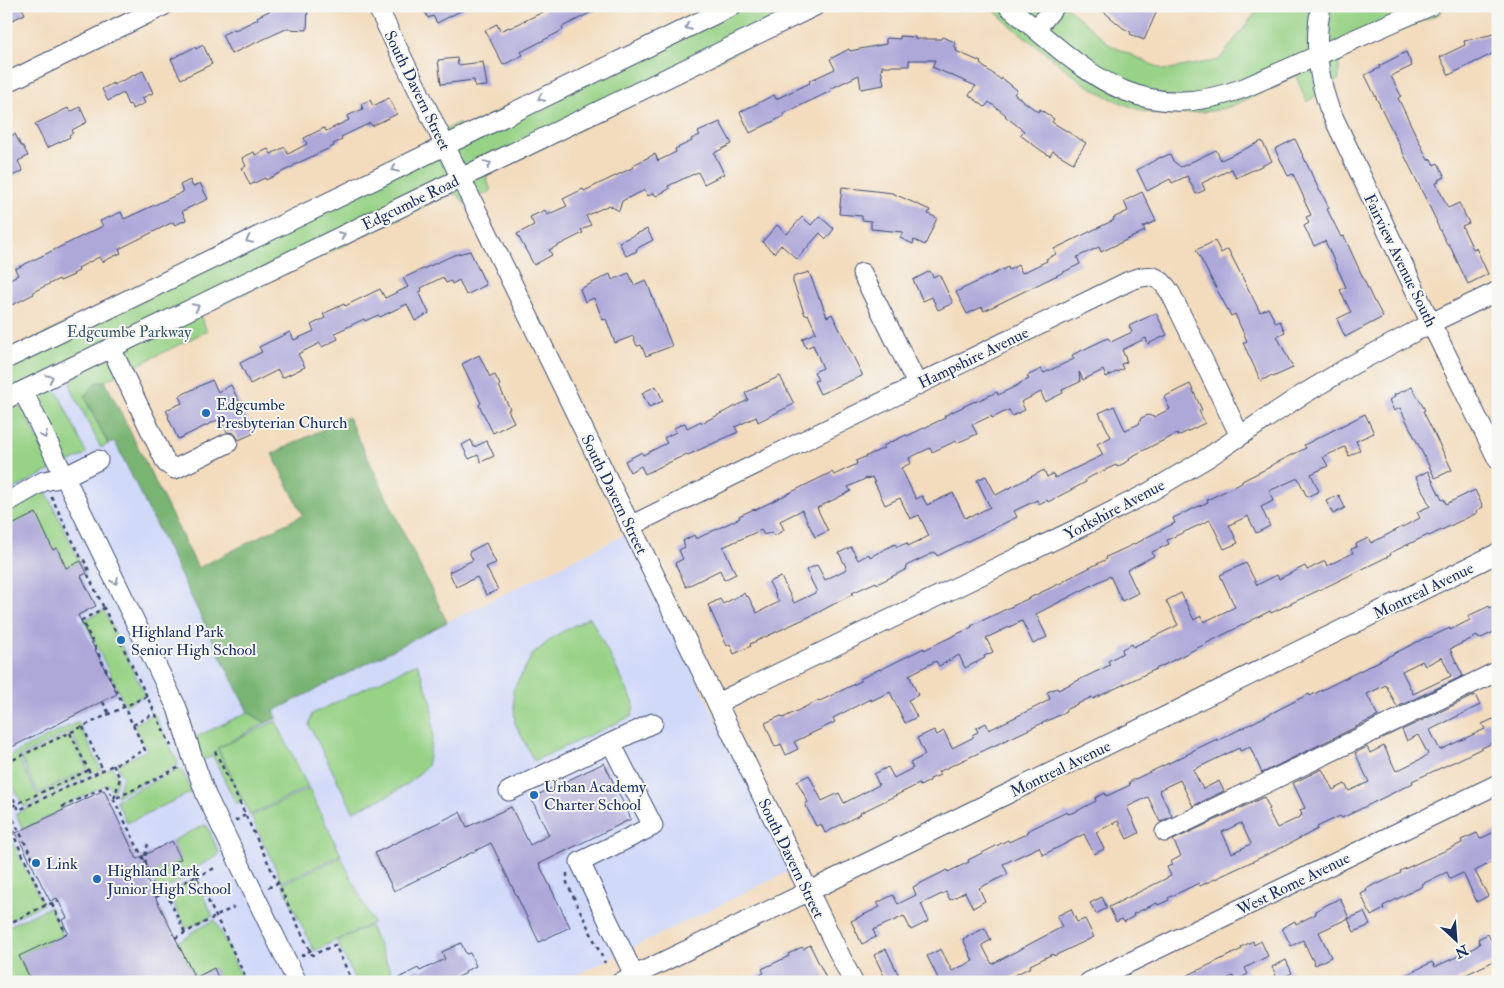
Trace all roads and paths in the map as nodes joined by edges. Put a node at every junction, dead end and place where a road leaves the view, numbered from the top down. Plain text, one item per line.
1 (164, 6) edge
2 (377, 6) edge
3 (732, 6) edge
4 (815, 6) edge
5 (1008, 6) edge
6 (1055, 6) edge
7 (1321, 6) edge
8 (1422, 8) edge
9 (1036, 29) junction
10 (1317, 56) junction
11 (6, 84) edge
12 (445, 145) junction
13 (461, 178) junction
14 (862, 273) dead end
15 (1498, 291) edge
16 (1431, 323) junction
17 (111, 348) junction
18 (6, 359) edge
19 (917, 384) junction
20 (14, 395) edge
21 (1240, 436) junction
22 (1492, 436) edge
23 (228, 443) dead end
24 (98, 460) dead end
25 (1498, 460) edge
26 (64, 477) junction
27 (44, 481) junction
28 (6, 503) edge
29 (630, 526) junction
30 (1498, 553) edge
31 (104, 608) junction
32 (1498, 671) edge
33 (146, 696) junction
34 (103, 702) dead end
35 (717, 704) junction
36 (124, 707) junction
37 (109, 714) junction
38 (155, 714) junction
39 (653, 723) dead end
40 (133, 725) junction
41 (83, 727) junction
42 (70, 733) junction
43 (611, 743) junction
44 (172, 749) dead end
45 (215, 751) dead end
46 (6, 764) edge
47 (113, 765) junction
48 (181, 766) dead end
49 (88, 770) junction
50 (103, 770) junction
51 (91, 775) junction
52 (6, 784) edge
53 (1498, 784) edge
54 (509, 791) dead end
55 (114, 799) junction
56 (16, 804) junction
57 (6, 806) edge
58 (12, 806) dead end
59 (62, 807) dead end
60 (10, 813) junction
61 (6, 816) edge
62 (6, 826) edge
63 (19, 830) junction
64 (1164, 832) dead end
65 (14, 833) junction
66 (148, 844) dead end
67 (39, 861) dead end
68 (146, 866) junction
69 (215, 868) dead end
70 (196, 877) junction
71 (808, 891) junction
72 (166, 892) junction
73 (59, 901) dead end
74 (52, 904) junction
75 (46, 906) junction
76 (234, 907) dead end
77 (216, 917) junction
78 (6, 925) edge
79 (185, 932) junction
80 (66, 934) dead end
81 (175, 938) dead end
82 (628, 978) edge
83 (248, 982) edge
84 (298, 982) edge
85 (353, 982) edge
86 (853, 982) edge
87 (1089, 982) edge

1 - 11 street
2 - 12 street, South Davern Street
3 -> 12 street
13 -> 4 street, Edgcumbe Road
5 - 9 street
6 - 9 street
7 - 10 street
8 - 10 street
9 - 10 street
10 - 16 street, Fairview Avenue South
12 - 13 street, South Davern Street
12 -> 18 street
17 -> 13 street, Edgcumbe Road
13 - 29 street, South Davern Street
14 - 19 street
15 - 16 street, Yorkshire Avenue
16 - 21 street, Yorkshire Avenue
16 - 22 street, Fairview Avenue South
20 -> 17 street, Edgcumbe Road
17 - 23 street
19 - 21 street, Hampshire Avenue
19 - 29 street, Hampshire Avenue
20 -> 26 street
21 - 35 street, Yorkshire Avenue
22 - 25 street, Fairview Avenue South
24 - 26 street
26 - 27 street
26 -> 84 street
27 - 28 street
27 - 31 path
29 - 35 street, South Davern Street
30 - 71 street, Montreal Avenue
31 - 33 path
31 - 36 path
32 - 64 street
33 - 36 path
33 - 38 path
34 - 37 path
35 - 71 street, South Davern Street
36 - 37 path
36 - 40 path
37 - 41 path
38 - 40 path
38 - 44 path
39 - 43 street
40 - 47 path
41 - 42 path
41 - 50 path
42 - 46 path
42 - 49 path
43 - 54 street
43 - 82 street
45 - 85 path
47 - 50 path
47 - 55 path
48 - 55 path
49 - 51 path
49 - 56 path
50 - 51 path
51 - 56 path
52 - 56 path
53 - 87 street, West Rome Avenue
55 - 59 path
55 - 68 path
56 - 58 path
57 - 60 path
60 - 61 path
60 - 63 path
61 - 65 path
62 - 65 path
63 - 65 path
63 - 67 path
65 - 75 path
66 - 68 path
68 - 72 path
69 - 70 path
70 - 72 path
70 - 77 path
71 - 82 street, Montreal Avenue
71 - 86 street, South Davern Street
72 - 79 path
73 - 74 path
74 - 75 path
74 - 80 path
75 - 78 path
76 - 77 path
77 - 79 path
77 - 83 path
79 - 81 path

